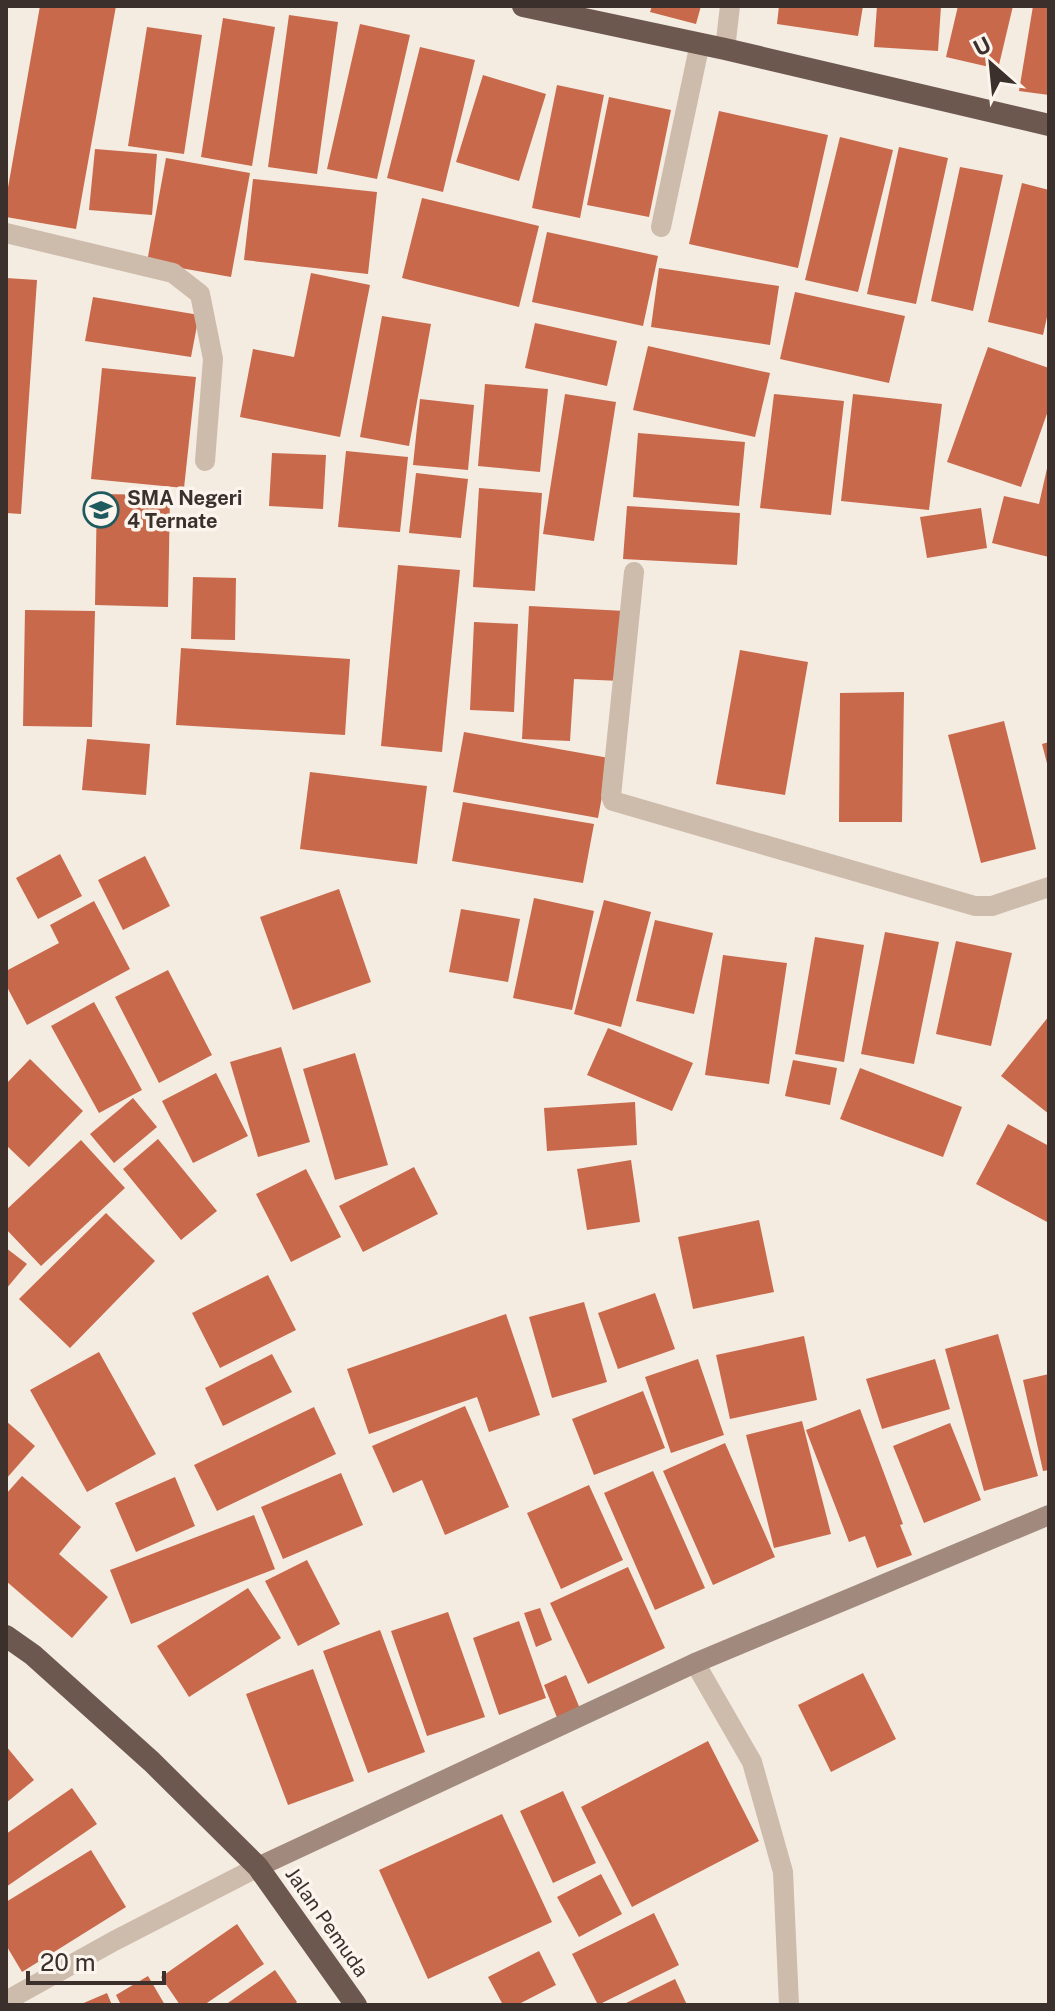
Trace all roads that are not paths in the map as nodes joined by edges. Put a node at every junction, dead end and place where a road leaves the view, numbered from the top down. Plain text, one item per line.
1 (523, 6) edge
2 (730, 6) edge
3 (700, 43) junction
4 (725, 49) junction
5 (1049, 125) edge
6 (661, 227) dead end
7 (6, 233) edge
8 (205, 461) dead end
9 (634, 572) dead end
10 (1049, 887) edge
11 (1049, 1515) edge
12 (6, 1636) edge
13 (695, 1663) junction
14 (258, 1867) junction
15 (6, 2001) edge
16 (356, 2005) edge
17 (789, 2005) edge

1 - 3 highway
2 - 4 street
3 - 4 highway
3 - 6 street
4 - 5 highway
7 - 8 street
9 - 10 street
11 - 13 main road
12 - 14 highway, Jalan Pemuda
13 - 14 main road
13 - 17 street
14 - 15 street
14 - 16 highway, Jalan Pemuda

